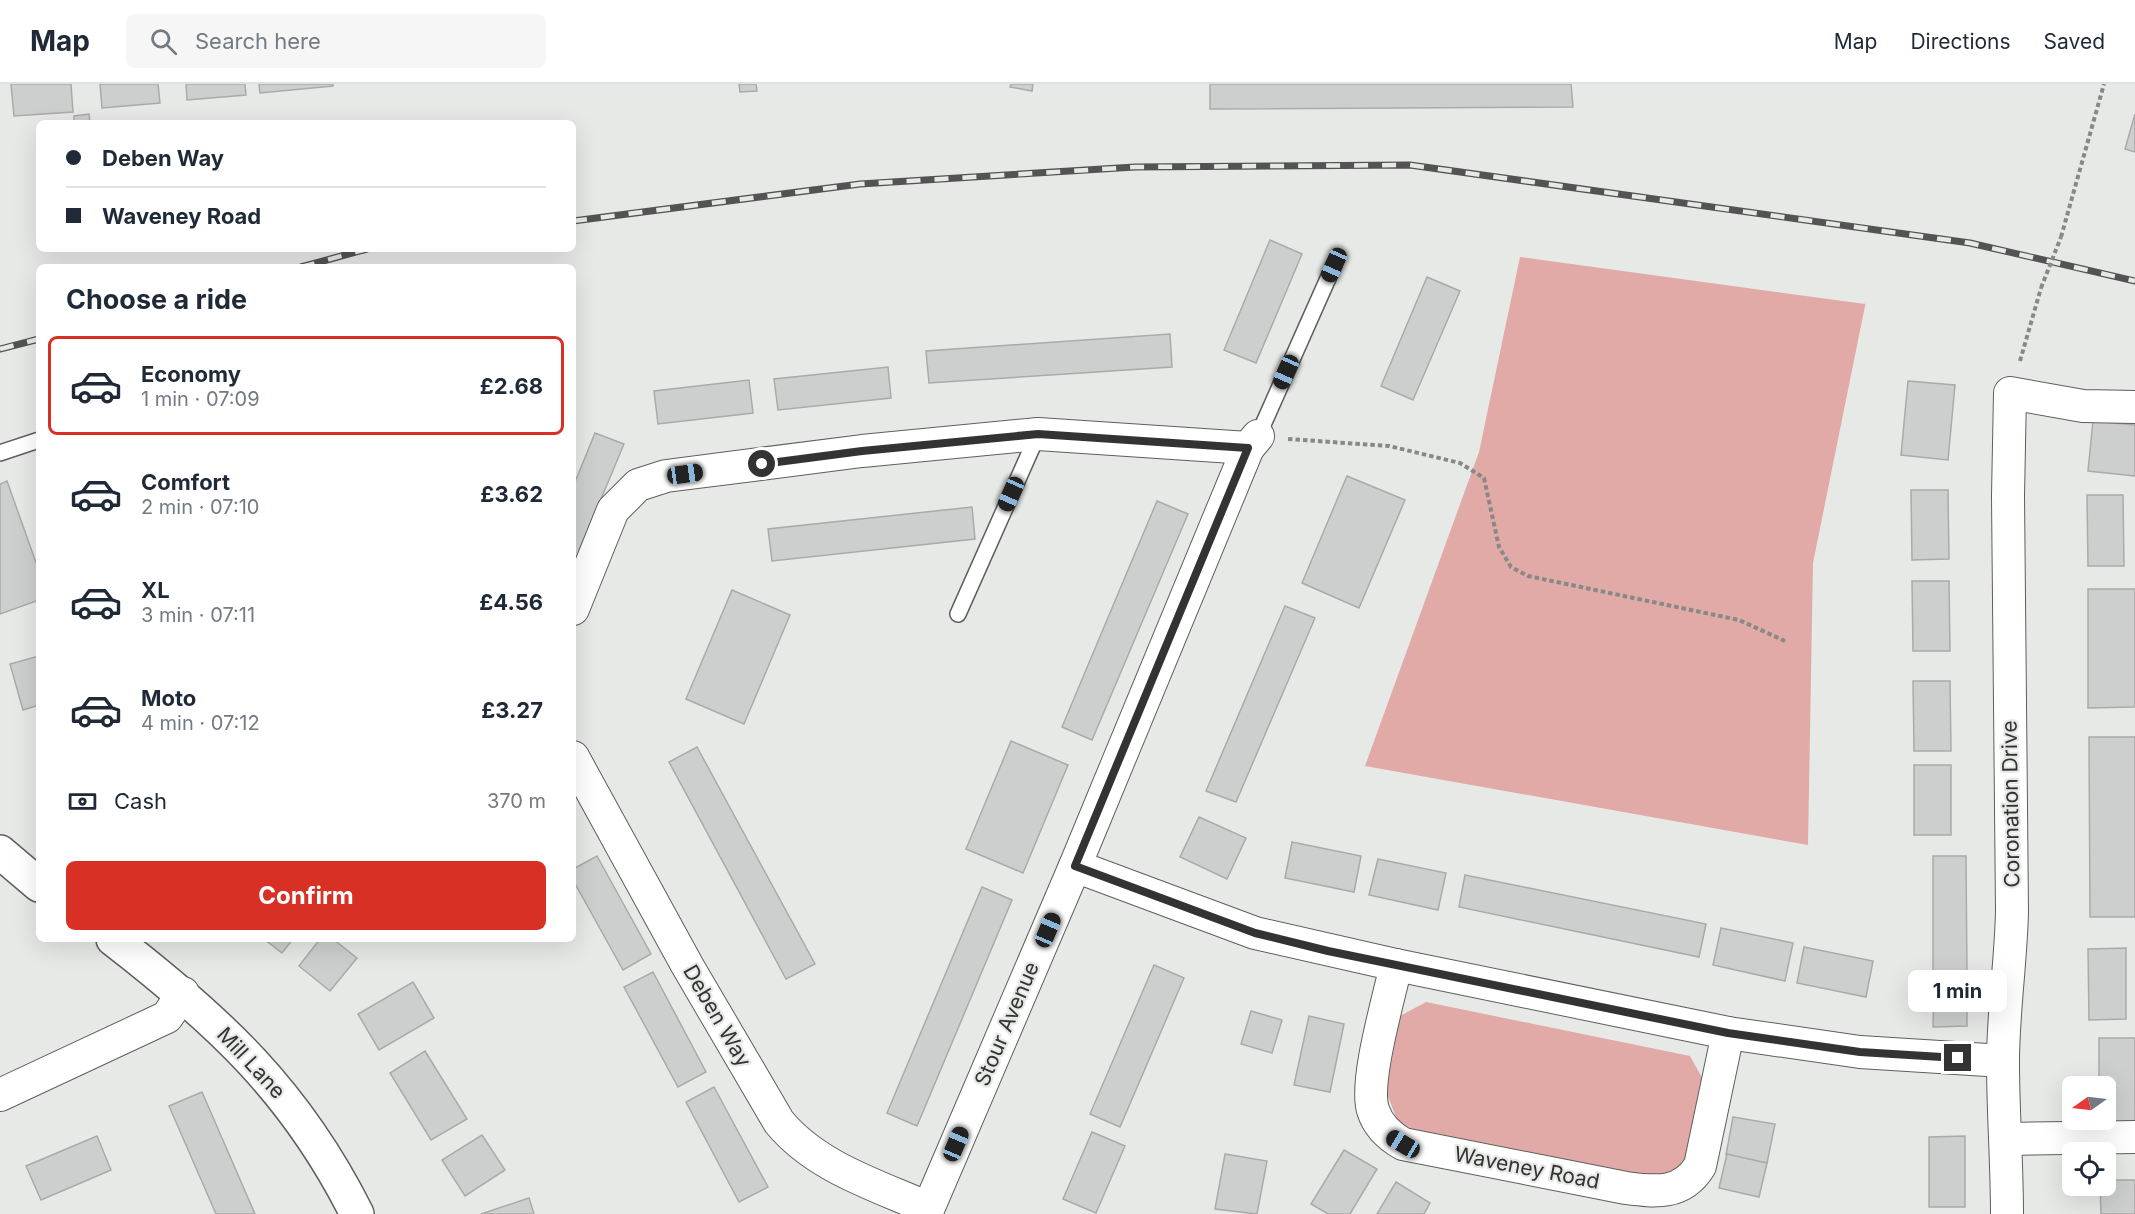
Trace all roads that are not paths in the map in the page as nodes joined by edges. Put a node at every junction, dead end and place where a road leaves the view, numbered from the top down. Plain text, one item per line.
1 (1334, 265) dead end
2 (2135, 407) edge
3 (1038, 434) junction
4 (36, 441) edge
5 (1253, 442) junction
6 (0, 453) edge
7 (576, 602) edge
8 (958, 614) dead end
9 (576, 762) edge
10 (0, 852) edge
11 (1075, 866) junction
12 (36, 882) edge
13 (117, 942) edge
14 (1396, 965) junction
15 (183, 993) junction
16 (1728, 1033) junction
17 (2003, 1061) junction
18 (0, 1095) edge
19 (2135, 1137) edge
20 (2007, 1139) junction
21 (927, 1211) edge
22 (357, 1214) edge
23 (2007, 1214) edge

1 - 5 lane
2 - 17 street, Coronation Drive
3 - 5 street
3 - 7 street
3 - 8 lane
4 - 6 lane
5 - 11 street, Stour Avenue
9 - 21 street, Deben Way
10 - 12 street
11 - 14 street
11 - 21 street, Stour Avenue
13 - 15 street, Mill Lane
14 - 16 street
14 - 16 street, Waveney Road
15 - 18 street
15 - 22 street, Mill Lane
16 - 17 street
17 - 20 street, Coronation Drive
19 - 20 street
20 - 23 street, Coronation Drive

